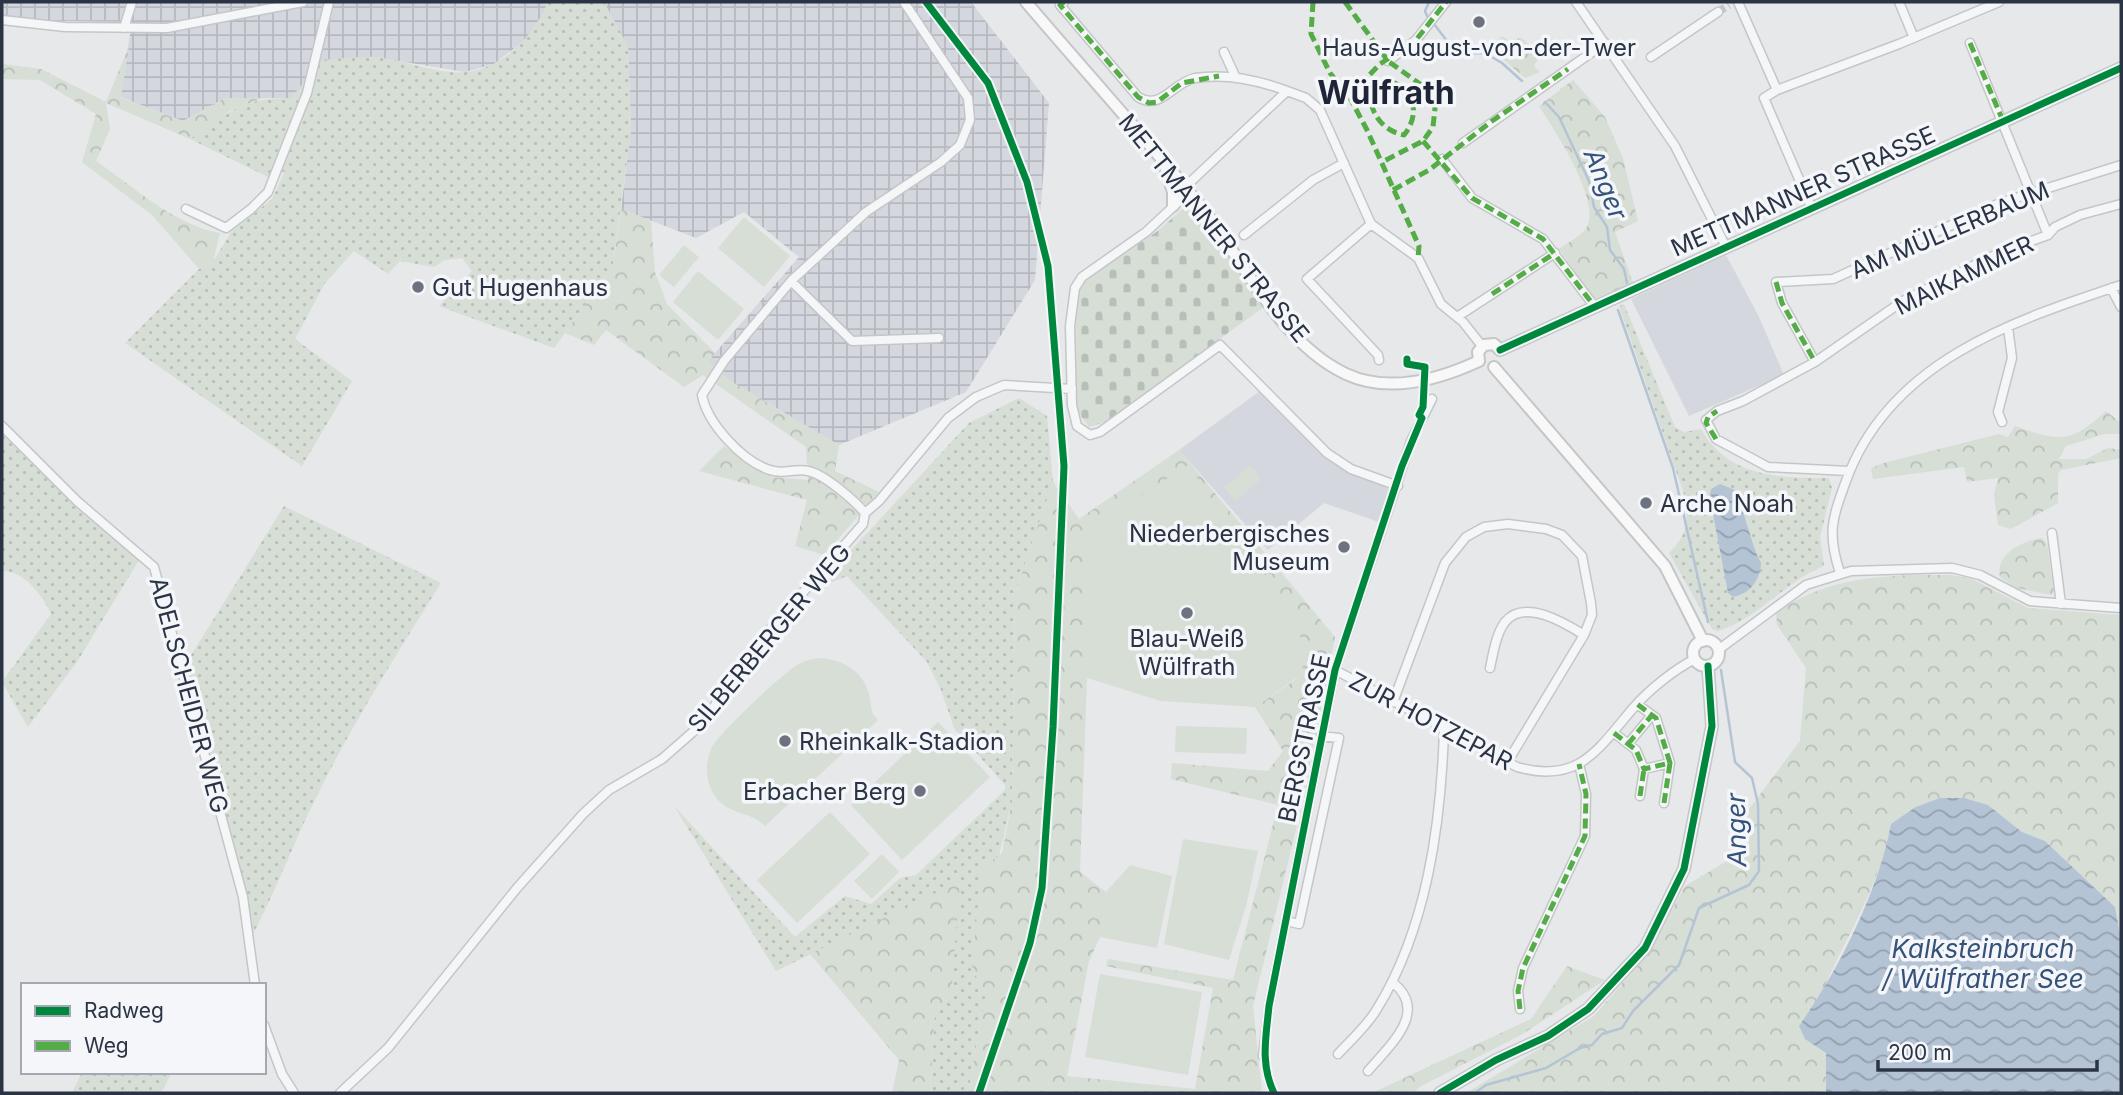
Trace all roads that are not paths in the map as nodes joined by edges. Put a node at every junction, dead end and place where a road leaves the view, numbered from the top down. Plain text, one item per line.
1 (132, 2) edge
2 (303, 2) edge
3 (329, 2) edge
4 (904, 2) edge
5 (1026, 2) edge
6 (1446, 2) edge
7 (1576, 2) edge
8 (1899, 2) edge
9 (1999, 2) edge
10 (1734, 3) edge
11 (1062, 4) edge
12 (1718, 12) tunnel mouth
13 (2, 20) edge
14 (124, 28) junction
15 (1914, 38) junction
16 (1605, 43) junction
17 (1970, 43) dead end
18 (1224, 52) dead end
19 (1651, 57) dead end
20 (1388, 61) dead end
21 (2121, 68) edge
22 (1236, 76) junction
23 (1777, 89) junction
24 (1287, 91) junction
25 (2003, 121) junction
26 (1463, 143) dead end
27 (1442, 159) dead end
28 (1343, 163) junction
29 (1165, 164) junction
30 (2121, 165) edge
31 (1187, 190) junction
32 (2032, 192) junction
33 (2121, 204) edge
34 (1173, 206) junction
35 (186, 209) dead end
36 (1812, 209) junction
37 (1371, 224) junction
38 (1244, 235) dead end
39 (2048, 235) junction
40 (1726, 247) junction
41 (1555, 253) junction
42 (791, 281) junction
43 (2121, 285) edge
44 (2111, 288) junction
45 (1595, 307) junction
46 (2121, 307) edge
47 (1457, 317) junction
48 (2008, 327) junction
49 (939, 338) dead end
50 (1482, 346) junction
51 (1500, 350) junction
52 (1379, 360) dead end
53 (1479, 361) junction
54 (1815, 362) junction
55 (1494, 367) junction
56 (1072, 389) junction
57 (1432, 399) dead end
58 (2002, 422) dead end
59 (2, 426) edge
60 (1849, 471) junction
61 (1398, 486) junction
62 (865, 513) junction
63 (2052, 533) dead end
64 (1839, 573) junction
65 (2061, 604) junction
66 (2121, 608) edge
67 (1584, 635) junction
68 (1703, 641) junction
69 (1718, 650) junction
70 (1695, 659) junction
71 (1707, 666) junction
72 (1490, 668) dead end
73 (1335, 670) junction
74 (1393, 702) junction
75 (1637, 704) junction
76 (1652, 715) junction
77 (1444, 730) junction
78 (1614, 733) junction
79 (1321, 736) junction
80 (1628, 744) junction
81 (1508, 761) junction
82 (1670, 763) junction
83 (1579, 764) junction
84 (1644, 769) junction
85 (1640, 796) dead end
86 (1664, 803) dead end
87 (1286, 921) junction
88 (1392, 982) junction
89 (255, 983) edge
90 (1520, 1009) dead end
91 (266, 1030) edge
92 (1338, 1054) dead end
93 (1263, 1056) dead end
94 (1368, 1071) dead end
95 (294, 1093) edge
96 (340, 1093) edge
97 (1440, 1093) edge

1 - 14 street
2 - 14 street
3 - 35 street
4 - 42 street
5 - 29 main road, METTMANNER STRASSE
6 - 20 street
7 - 16 street
8 - 15 street
9 - 15 street
10 - 23 street
11 - 22 street
12 - 19 street
13 - 14 street
15 - 23 street
16 - 26 street
16 - 40 street
17 - 25 street
18 - 22 street
21 - 25 main road, METTMANNER STRASSE
22 - 24 street
23 - 36 street
24 - 28 street
24 - 31 street
25 - 32 street
25 - 36 main road, METTMANNER STRASSE
27 - 41 street
28 - 37 street
28 - 38 street
29 - 31 main road, METTMANNER STRASSE
29 - 34 main road
30 - 32 street, AM MÜLLERBAUM
31 - 34 street
31 - 53 main road, METTMANNER STRASSE
32 - 39 street
32 - 54 street, AM MÜLLERBAUM
33 - 39 street, MAIKAMMER
34 - 56 street
36 - 40 main road, METTMANNER STRASSE
37 - 47 street
37 - 52 street
39 - 54 street, MAIKAMMER
40 - 45 main road, METTMANNER STRASSE
41 - 45 street
41 - 47 street
42 - 49 street
42 - 62 street
43 - 44 street
44 - 46 street
44 - 48 street
45 - 51 main road, METTMANNER STRASSE
47 - 50 street
48 - 58 street
48 - 60 street
50 - 51 main road
50 - 53 main road
51 - 55 main road
53 - 55 main road
54 - 60 street, MAIKAMMER
55 - 68 main road
56 - 61 street
56 - 62 street, SILBERBERGER WEG
57 - 61 street, BERGSTRASSE
59 - 89 street, ADELSCHEIDER WEG
60 - 64 street
61 - 73 street, BERGSTRASSE
62 - 96 street, SILBERBERGER WEG
63 - 65 street
64 - 65 street
64 - 69 street
65 - 66 street
67 - 72 street
67 - 74 street
67 - 81 street
68 - 69 main road
68 - 70 main road
69 - 71 main road
70 - 71 main road
70 - 75 street, ZUR HOTZEPAR
71 - 97 main road
73 - 74 street, ZUR HOTZEPAR
73 - 79 street, BERGSTRASSE
74 - 77 street, ZUR HOTZEPAR
75 - 76 street
75 - 78 street, ZUR HOTZEPAR
76 - 80 street
76 - 82 street
77 - 81 street, ZUR HOTZEPAR
77 - 88 street
78 - 80 street
78 - 83 street, ZUR HOTZEPAR
79 - 87 street, BERGSTRASSE
79 - 87 street, BERGSTRASSE
80 - 84 street
81 - 83 street, ZUR HOTZEPAR
82 - 84 street
82 - 86 street
83 - 90 street
84 - 85 street
87 - 93 street, BERGSTRASSE
88 - 92 street
88 - 94 street
91 - 95 street

